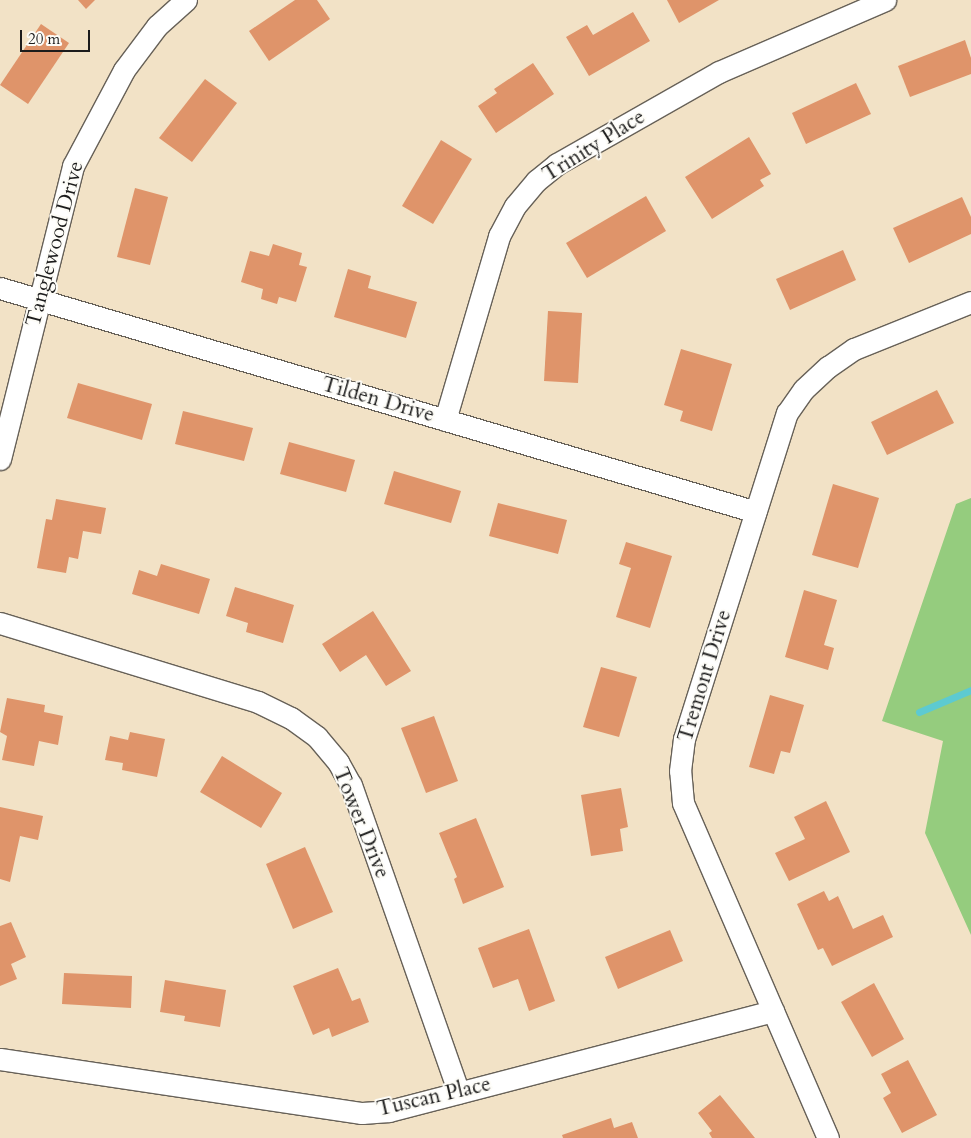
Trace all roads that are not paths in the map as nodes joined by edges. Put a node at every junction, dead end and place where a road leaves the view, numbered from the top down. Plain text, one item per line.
1 (186, 0) edge
2 (885, 0) edge
3 (0, 288) edge
4 (40, 300) junction
5 (971, 302) edge
6 (445, 420) junction
7 (0, 459) edge
8 (756, 512) junction
9 (0, 623) edge
10 (773, 1010) junction
11 (0, 1060) edge
12 (459, 1093) junction
13 (828, 1138) edge

1 - 4 street, Tanglewood Drive
2 - 6 street, Trinity Place
3 - 4 street, Tilden Drive
4 - 6 street, Tilden Drive
4 - 7 street, Tanglewood Drive
5 - 8 street, Tremont Drive
6 - 8 street, Tilden Drive
8 - 10 street, Tremont Drive
9 - 12 street, Tower Drive
10 - 12 street, Tuscan Place
10 - 13 street, Tremont Drive
11 - 12 street, Tuscan Place

